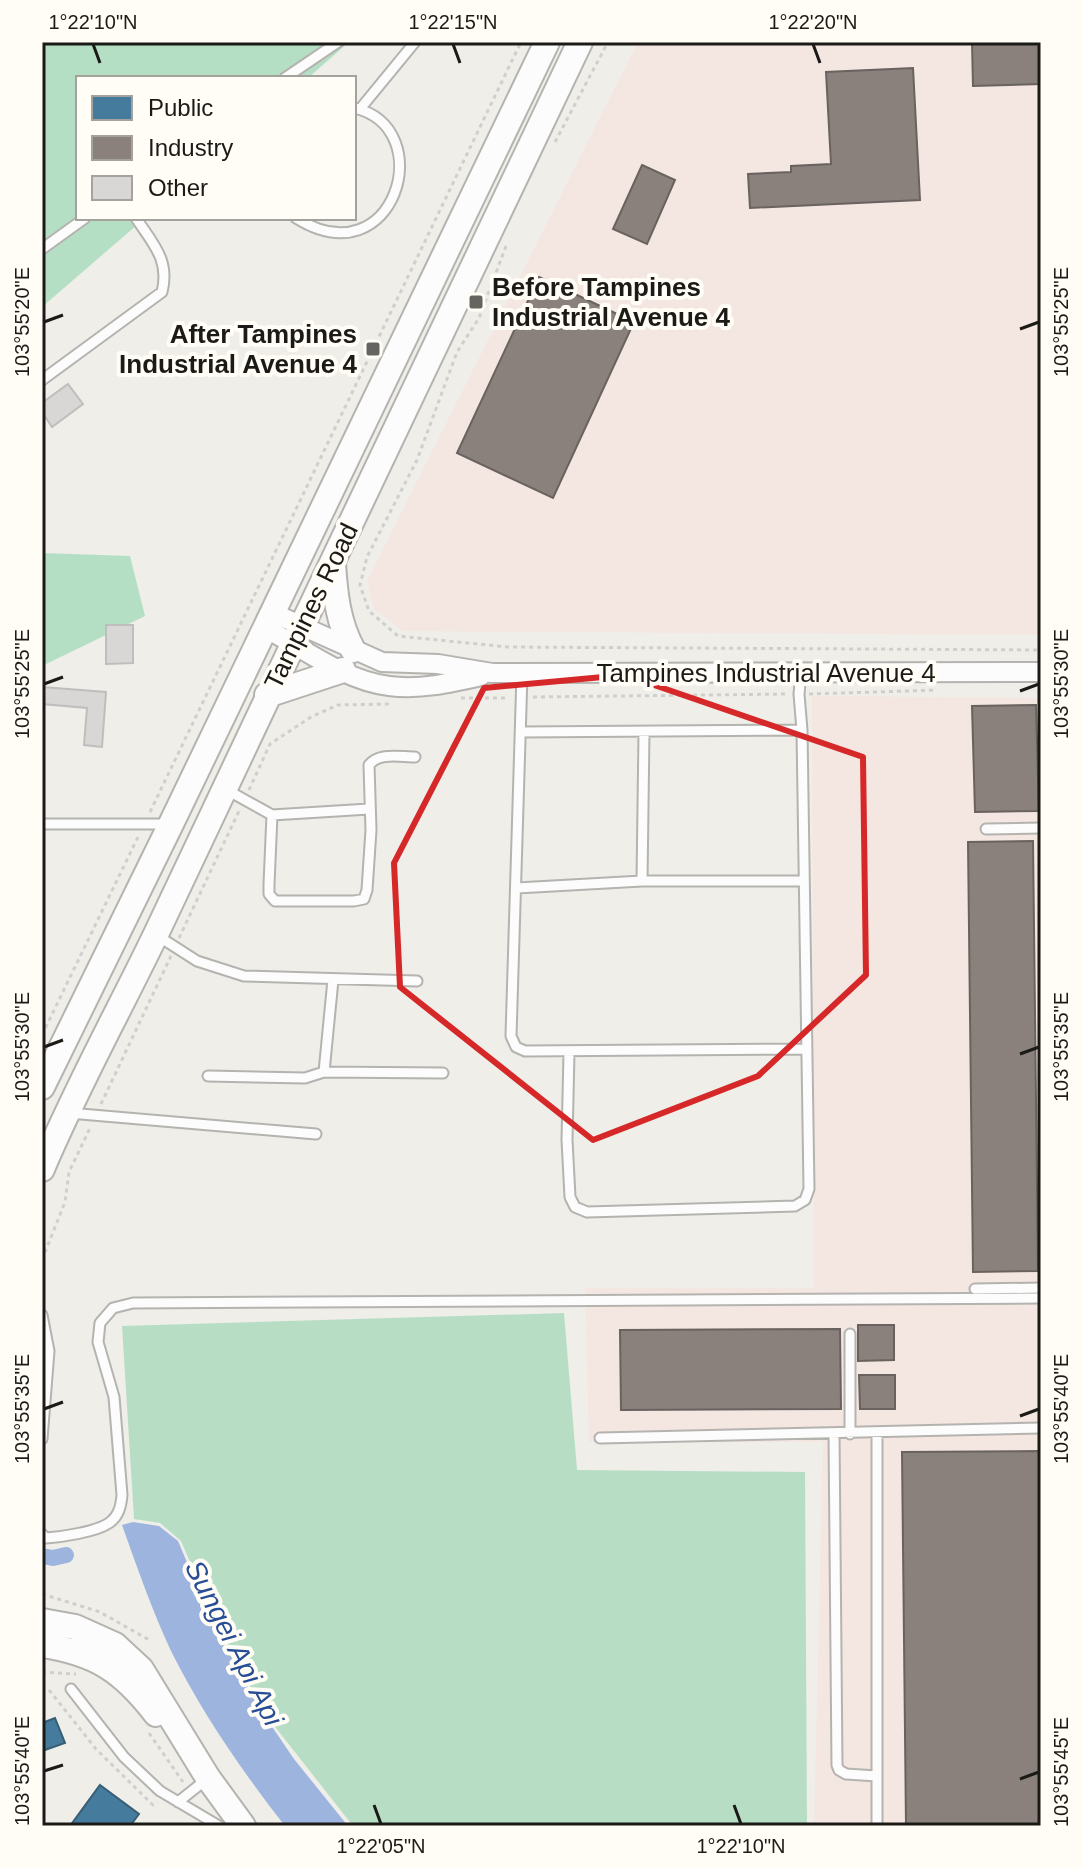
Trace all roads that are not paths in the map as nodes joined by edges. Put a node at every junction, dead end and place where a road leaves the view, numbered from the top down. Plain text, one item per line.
1 (338, 42) edge
2 (415, 42) edge
3 (547, 42) edge
4 (580, 42) edge
5 (288, 76) edge
6 (357, 109) edge
7 (82, 220) edge
8 (137, 220) edge
9 (299, 220) edge
10 (42, 249) edge
11 (42, 380) edge
12 (333, 562) junction
13 (269, 620) junction
14 (297, 635) junction
15 (348, 660) junction
16 (801, 672) junction
17 (1041, 672) edge
18 (522, 674) junction
19 (267, 695) junction
20 (802, 730) junction
21 (521, 732) junction
22 (644, 733) junction
23 (415, 757) dead end
24 (222, 788) junction
25 (369, 809) junction
26 (272, 815) junction
27 (42, 824) edge
28 (171, 824) junction
29 (1041, 828) edge
30 (986, 829) dead end
31 (642, 881) junction
32 (804, 881) junction
33 (517, 888) junction
34 (165, 941) junction
35 (333, 980) junction
36 (417, 981) dead end
37 (807, 1049) junction
38 (569, 1053) junction
39 (324, 1072) junction
40 (443, 1073) dead end
41 (208, 1076) dead end
42 (42, 1087) edge
43 (66, 1113) junction
44 (316, 1134) dead end
45 (42, 1169) edge
46 (1041, 1288) edge
47 (975, 1289) dead end
48 (1041, 1298) edge
49 (42, 1315) edge
50 (850, 1334) dead end
51 (1041, 1428) edge
52 (834, 1433) junction
53 (850, 1434) junction
54 (877, 1434) junction
55 (600, 1438) dead end
56 (42, 1439) edge
57 (42, 1534) edge
58 (42, 1621) edge
59 (45, 1647) edge
60 (71, 1689) dead end
61 (877, 1776) junction
62 (199, 1785) junction
63 (178, 1802) junction
64 (219, 1826) edge
65 (243, 1826) edge
66 (877, 1826) edge

1 - 5 lane
2 - 6 lane
3 - 13 main road, Tampines Road
4 - 12 main road, Tampines Road
6 - 9 lane
7 - 10 lane
8 - 11 lane
12 - 14 main road, Tampines Road
12 - 15 main road
13 - 14 street, Tampines Industrial Avenue 4
13 - 28 main road, Tampines Road
14 - 15 street, Tampines Industrial Avenue 4
14 - 19 main road, Tampines Road
15 - 18 street, Tampines Industrial Avenue 4
15 - 19 main road
16 - 17 street, Tampines Industrial Avenue 4
16 - 18 street, Tampines Industrial Avenue 4
16 - 20 lane
18 - 21 lane
19 - 24 main road, Tampines Road
20 - 22 lane
20 - 32 lane
21 - 22 lane
21 - 33 lane
22 - 31 lane
23 - 25 lane
24 - 26 lane
24 - 34 main road, Tampines Road
25 - 26 lane
25 - 26 lane
27 - 28 lane
28 - 42 main road, Tampines Road
29 - 30 lane
31 - 32 lane
31 - 33 lane
32 - 37 lane
33 - 38 lane
34 - 35 lane
34 - 43 main road, Tampines Road
35 - 36 lane
35 - 39 lane
37 - 38 lane
37 - 38 lane
39 - 40 lane
39 - 41 lane
43 - 44 lane
43 - 45 main road, Tampines Road
46 - 47 lane
48 - 57 lane
49 - 56 lane
50 - 53 lane
51 - 54 lane
52 - 53 lane
52 - 55 lane
52 - 61 lane
53 - 54 lane
54 - 61 lane
58 - 62 main road
59 - 62 main road
60 - 63 lane
61 - 66 lane
62 - 63 lane
62 - 65 main road
63 - 64 lane

